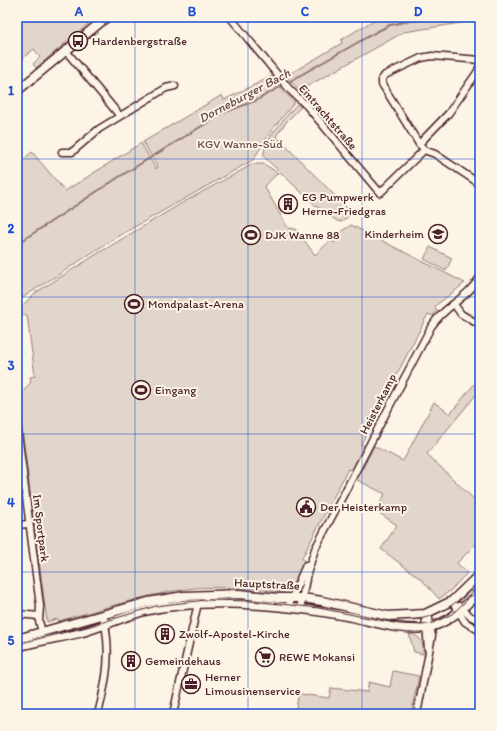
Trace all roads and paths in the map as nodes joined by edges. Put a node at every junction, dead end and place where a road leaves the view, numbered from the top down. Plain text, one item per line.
1 (107, 17) edge
2 (230, 17) edge
3 (66, 51) junction
4 (480, 60) edge
5 (480, 64) edge
6 (175, 86) dead end
7 (17, 91) edge
8 (120, 116) junction
9 (419, 144) junction
10 (424, 150) junction
11 (62, 152) dead end
12 (480, 184) edge
13 (480, 276) edge
14 (454, 304) junction
15 (480, 325) edge
16 (17, 428) edge
17 (29, 524) junction
18 (17, 525) edge
19 (312, 555) junction
20 (480, 574) edge
21 (480, 591) edge
22 (292, 598) junction
23 (302, 598) junction
24 (453, 600) junction
25 (198, 603) junction
26 (288, 607) junction
27 (300, 609) junction
28 (460, 610) junction
29 (426, 613) junction
30 (17, 614) edge
31 (103, 615) junction
32 (39, 616) junction
33 (480, 621) edge
34 (105, 624) junction
35 (428, 627) junction
36 (480, 631) edge
37 (43, 636) junction
38 (17, 639) edge
39 (17, 647) edge
40 (98, 714) edge
41 (173, 714) edge
42 (417, 714) edge

1 - 3 street
2 - 10 street, Eintrachtstraße
3 - 7 street
3 - 8 street
4 - 9 street
5 - 9 street
6 - 8 street
8 - 11 street
9 - 10 street
10 - 12 street
13 - 14 street, Heisterkamp
14 - 15 street
14 - 19 street, Heisterkamp
16 - 17 street, Im Sportpark
17 - 18 street
17 - 32 street, Im Sportpark
19 - 22 street, Heisterkamp
19 - 23 street, Heisterkamp
20 - 24 street, Hauptstraße
21 - 28 street, Hauptstraße
22 - 23 street, Hauptstraße
22 - 26 street, Heisterkamp
22 - 31 street, Hauptstraße
23 - 27 street, Heisterkamp
23 - 29 street, Hauptstraße
24 - 28 street
24 - 29 street, Hauptstraße
25 - 26 street, Hauptstraße
25 - 34 street, Hauptstraße
25 - 41 street
26 - 27 street, Hauptstraße
27 - 35 street, Hauptstraße
28 - 33 street
28 - 35 street, Hauptstraße
28 - 36 street
29 - 35 street
30 - 32 street
31 - 34 street
31 - 37 street, Hauptstraße
32 - 37 street, Im Sportpark
34 - 37 street, Hauptstraße
34 - 40 street
35 - 42 street
37 - 38 street, Hauptstraße
37 - 39 street, Hauptstraße

